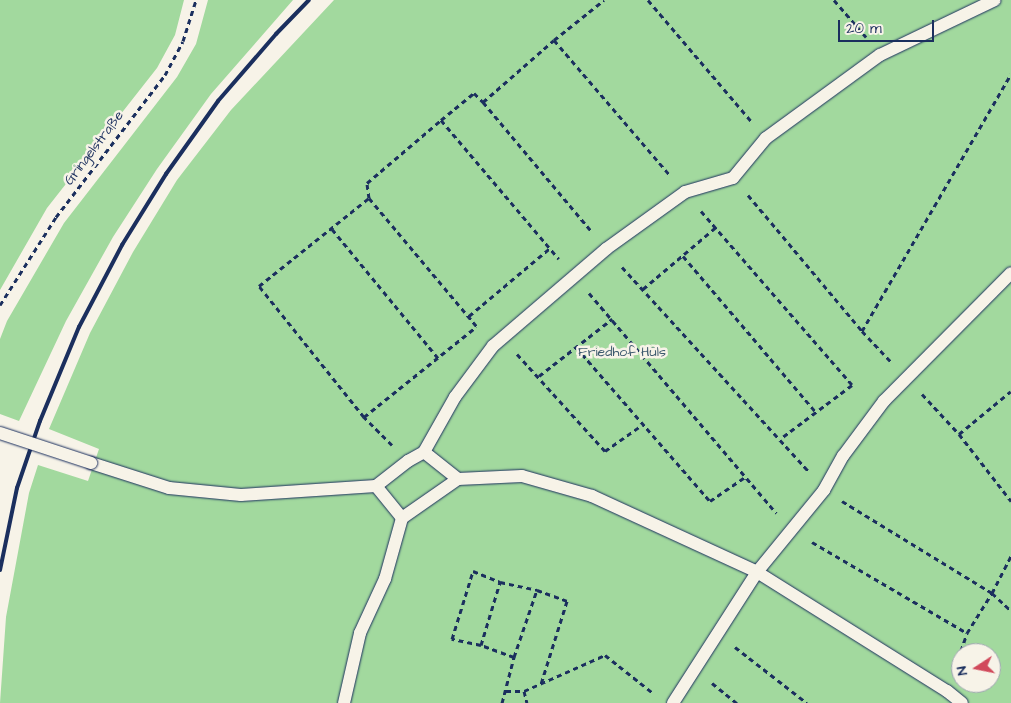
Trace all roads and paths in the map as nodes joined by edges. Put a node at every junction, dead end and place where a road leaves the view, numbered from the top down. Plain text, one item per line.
1 (196, 0) edge
2 (604, 0) edge
3 (648, 0) edge
4 (834, 0) edge
5 (995, 0) edge
6 (554, 40) junction
7 (880, 55) junction
8 (1011, 74) edge
9 (482, 102) junction
10 (441, 120) junction
11 (766, 138) junction
12 (733, 178) junction
13 (684, 192) junction
14 (368, 198) junction
15 (716, 227) junction
16 (332, 228) junction
17 (550, 248) junction
18 (606, 249) junction
19 (683, 256) junction
20 (1011, 273) edge
21 (574, 276) junction
22 (643, 289) junction
23 (0, 305) edge
24 (470, 316) junction
25 (612, 319) junction
26 (477, 326) junction
27 (862, 331) junction
28 (497, 343) junction
29 (576, 346) junction
30 (438, 358) junction
31 (539, 376) junction
32 (907, 378) junction
33 (1011, 391) edge
34 (816, 412) junction
35 (364, 417) junction
36 (642, 425) junction
37 (0, 433) edge
38 (959, 434) junction
39 (780, 439) junction
40 (424, 452) junction
41 (408, 461) junction
42 (745, 477) junction
43 (458, 479) junction
44 (376, 486) junction
45 (824, 490) junction
46 (1011, 501) edge
47 (402, 518) junction
48 (790, 530) junction
49 (1011, 556) edge
50 (757, 572) junction
51 (500, 582) junction
52 (537, 590) junction
53 (992, 594) junction
54 (1011, 611) edge
55 (717, 633) junction
56 (967, 633) junction
57 (480, 645) junction
58 (514, 657) junction
59 (693, 668) junction
60 (541, 684) junction
61 (506, 691) junction
62 (524, 691) junction
63 (947, 691) junction
64 (658, 697) dead end
65 (344, 703) edge
66 (502, 703) edge
67 (527, 703) edge
68 (673, 703) edge
69 (737, 703) edge
70 (807, 703) edge
71 (962, 703) edge

1 - 23 path, Gringelstraße
2 - 6 path
3 - 11 path
4 - 7 path
5 - 7 lane
6 - 9 path
6 - 13 path
7 - 11 lane
8 - 27 path
9 - 10 path
9 - 18 path
10 - 14 path
10 - 17 path
11 - 12 lane
12 - 13 lane
12 - 27 path
13 - 15 path
13 - 18 lane
14 - 16 path
14 - 24 path
15 - 19 path
15 - 34 path
16 - 30 path
16 - 35 path
17 - 21 path
17 - 24 path
18 - 21 lane
18 - 22 path
19 - 22 path
19 - 34 path
20 - 32 lane
21 - 25 path
21 - 28 lane
22 - 39 path
24 - 26 path
25 - 29 path
25 - 42 path
26 - 28 path
26 - 30 path
27 - 32 path
28 - 31 path
28 - 40 lane
29 - 31 path
29 - 36 path
30 - 35 path
31 - 36 path
32 - 38 path
32 - 45 lane
33 - 38 path
34 - 39 path
35 - 41 path
36 - 42 path
37 - 44 lane, bridge
38 - 46 path
39 - 45 path
40 - 41 lane
40 - 43 lane
41 - 44 lane
42 - 48 path
43 - 47 lane
43 - 50 lane
44 - 47 lane
45 - 48 lane
45 - 53 path
47 - 65 lane
48 - 50 lane
48 - 56 path
49 - 53 path
50 - 55 lane
50 - 63 lane
51 - 52 path
51 - 57 path
51 - 57 path
52 - 58 path
52 - 60 path
53 - 54 path
53 - 56 path
55 - 59 lane
55 - 70 path
56 - 63 path
57 - 58 path
58 - 61 path
59 - 68 lane
59 - 69 path
60 - 62 path
60 - 64 path
61 - 62 path
61 - 66 path
62 - 67 path
63 - 71 lane

